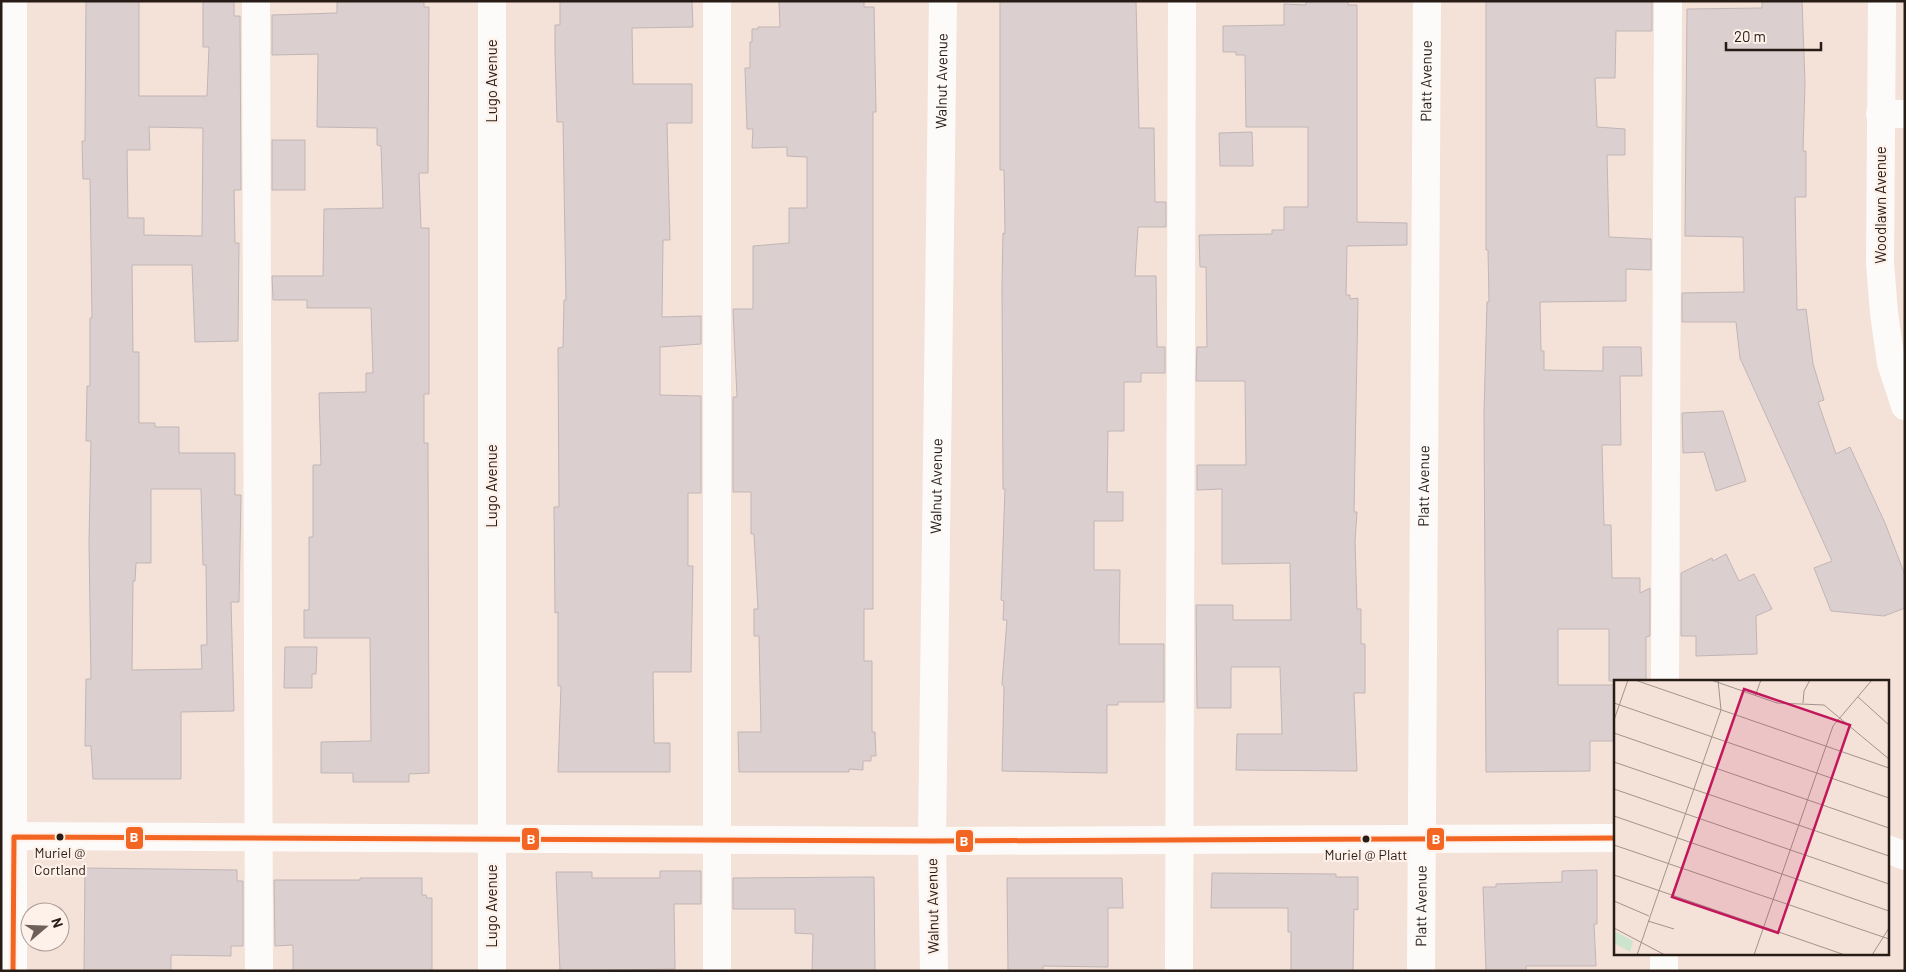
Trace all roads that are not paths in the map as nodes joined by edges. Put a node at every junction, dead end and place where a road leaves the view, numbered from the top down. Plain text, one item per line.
1 (14, 1) edge
2 (256, 1) edge
3 (492, 1) edge
4 (717, 1) edge
5 (943, 1) edge
6 (1182, 1) edge
7 (1426, 1) edge
8 (1668, 1) edge
9 (1882, 1) edge
10 (1892, 114) edge
11 (1905, 406) edge
12 (1665, 680) edge
13 (8, 836) edge
14 (258, 838) junction
15 (1421, 838) junction
16 (1614, 838) edge
17 (492, 839) junction
18 (716, 840) junction
19 (932, 841) junction
20 (1179, 841) junction
21 (1888, 849) edge
22 (1905, 856) edge
23 (1664, 954) edge
24 (14, 971) edge
25 (259, 971) edge
26 (492, 971) edge
27 (717, 971) edge
28 (934, 971) edge
29 (1179, 971) edge
30 (1421, 971) edge
31 (1664, 971) edge

1 - 13 street
2 - 14 street
3 - 17 street, Lugo Avenue
4 - 18 street
5 - 19 street, Walnut Avenue
6 - 20 street
7 - 15 street, Platt Avenue
8 - 12 street
9 - 10 street, Woodlawn Avenue
10 - 11 street, Woodlawn Avenue
13 - 14 street
13 - 24 street
14 - 17 street
14 - 25 street
15 - 16 street
15 - 20 street
15 - 30 street, Platt Avenue
17 - 18 street
17 - 26 street, Lugo Avenue
18 - 19 street
18 - 27 street
19 - 20 street
19 - 28 street, Walnut Avenue
20 - 29 street
21 - 22 street
23 - 31 street

